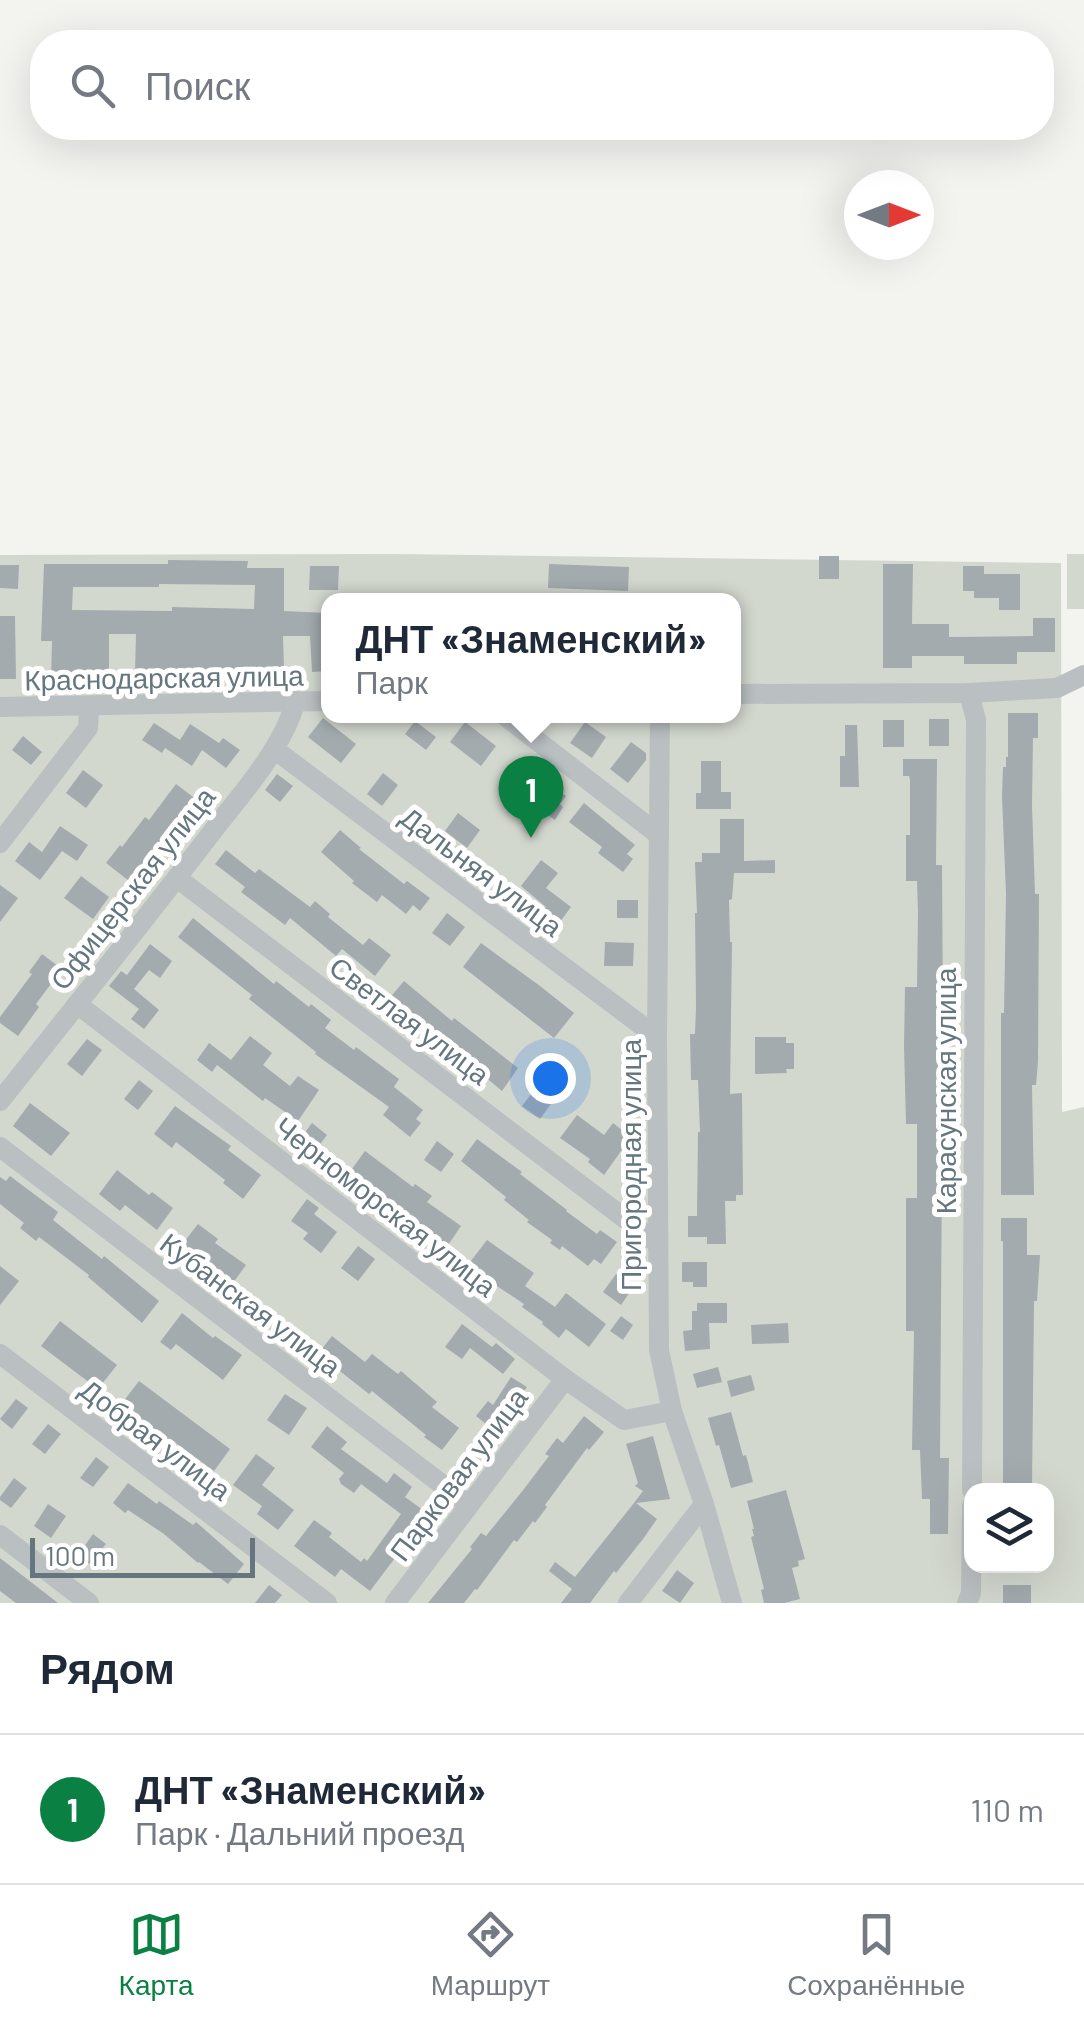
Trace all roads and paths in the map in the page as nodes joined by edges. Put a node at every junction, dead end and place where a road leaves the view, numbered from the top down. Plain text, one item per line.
1 (1084, 676) edge
2 (970, 693) junction
3 (741, 694) edge
4 (321, 701) edge
5 (296, 702) junction
6 (89, 706) junction
7 (0, 707) edge
8 (514, 723) edge
9 (660, 723) edge
10 (274, 749) junction
11 (659, 834) junction
12 (0, 843) edge
13 (177, 878) junction
14 (77, 1004) junction
15 (657, 1037) junction
16 (0, 1101) edge
17 (0, 1147) edge
18 (657, 1243) junction
19 (0, 1354) edge
20 (566, 1379) junction
21 (672, 1411) junction
22 (972, 1483) edge
23 (704, 1504) junction
24 (469, 1505) junction
25 (0, 1535) edge
26 (972, 1573) edge
27 (90, 1603) edge
28 (327, 1603) edge
29 (395, 1603) edge
30 (628, 1603) edge
31 (732, 1603) edge
32 (967, 1603) edge

1 - 2 street
2 - 3 street
2 - 22 street, Карасунская улица
4 - 5 street, Краснодарская улица
5 - 6 street, Краснодарская улица
5 - 10 street, Офицерская улица
6 - 7 street, Краснодарская улица
6 - 12 street
8 - 11 street
9 - 11 street, Пригородная улица
10 - 13 street, Офицерская улица
10 - 15 street, Дальняя улица
11 - 15 street, Пригородная улица
13 - 14 street, Офицерская улица
13 - 18 street, Светлая улица
14 - 16 street, Офицерская улица
14 - 20 street, Черноморская улица
15 - 18 street, Пригородная улица
17 - 24 street, Кубанская улица
18 - 21 street, Пригородная улица
19 - 28 street, Добрая улица
20 - 21 street, Черноморская улица
20 - 24 street, Парковая улица
21 - 23 street, Пригородная улица
23 - 30 street
23 - 31 street, Пригородная улица
24 - 29 street, Парковая улица
25 - 27 street
26 - 32 street

